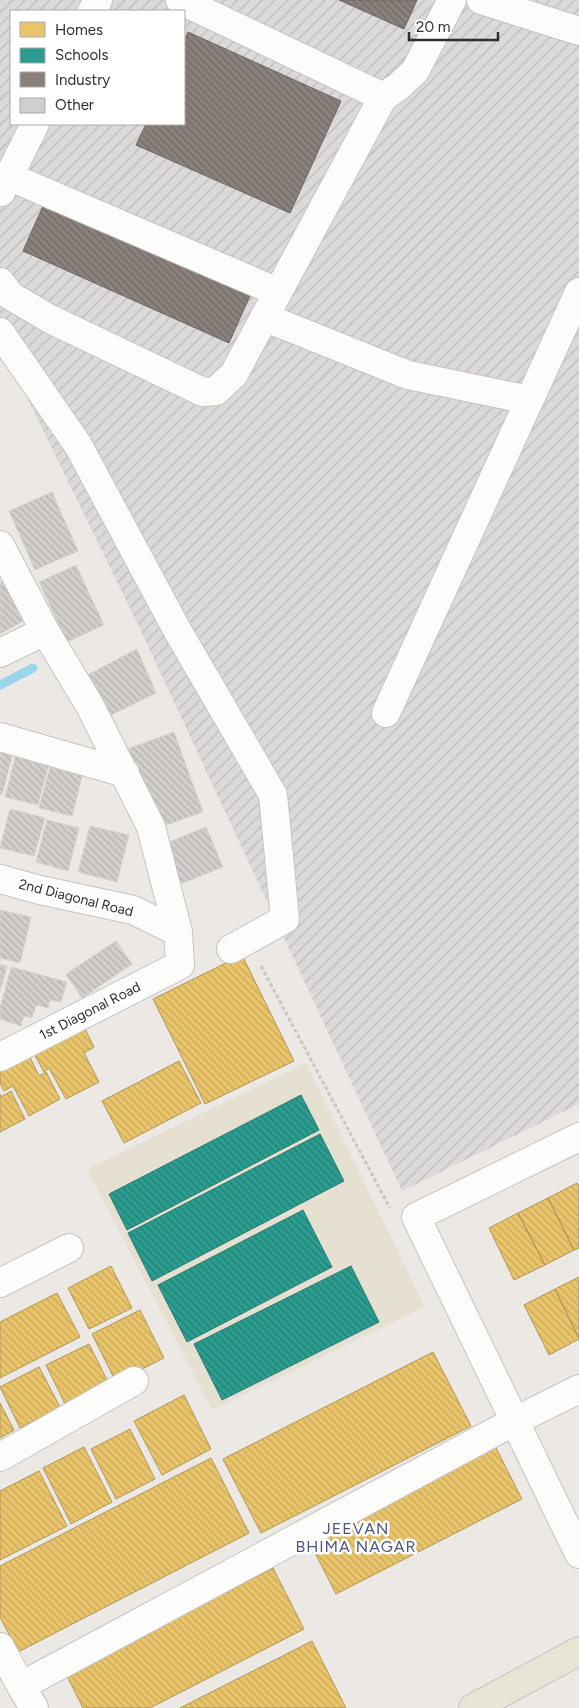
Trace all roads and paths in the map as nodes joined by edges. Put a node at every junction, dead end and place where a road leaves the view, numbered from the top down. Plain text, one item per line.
1 (180, 0) edge
2 (452, 0) edge
3 (480, 0) edge
4 (579, 32) edge
5 (383, 97) junction
6 (34, 125) edge
7 (4, 185) edge
8 (0, 282) edge
9 (278, 292) junction
10 (578, 298) edge
11 (264, 317) junction
12 (0, 332) edge
13 (8, 359) edge
14 (529, 400) junction
15 (0, 545) edge
16 (45, 631) junction
17 (0, 653) edge
18 (386, 713) dead end
19 (0, 737) edge
20 (125, 773) junction
21 (0, 879) edge
22 (178, 932) junction
23 (231, 949) joint
24 (0, 1057) edge
25 (579, 1137) edge
26 (416, 1217) junction
27 (69, 1248) dead end
28 (0, 1283) edge
29 (134, 1381) dead end
30 (579, 1389) edge
31 (514, 1421) junction
32 (0, 1457) edge
33 (579, 1554) edge
34 (0, 1647) edge
35 (579, 1651) edge
36 (27, 1697) edge
37 (473, 1708) edge

1 - 5 street
2 - 5 street
3 - 4 street
5 - 9 street
6 - 7 street
7 - 9 street
8 - 11 street
9 - 11 street
10 - 14 street
11 - 14 street
12 - 13 street
13 - 23 street
14 - 18 street
15 - 16 street
16 - 17 street
16 - 20 street
19 - 20 street
20 - 22 street
21 - 22 street, 2nd Diagonal Road
22 - 24 street, 1st Diagonal Road
23 - 26 path
25 - 26 street
26 - 31 street
27 - 28 street
29 - 32 street
30 - 31 street
31 - 33 street
31 - 36 street
34 - 36 street
35 - 37 main road

